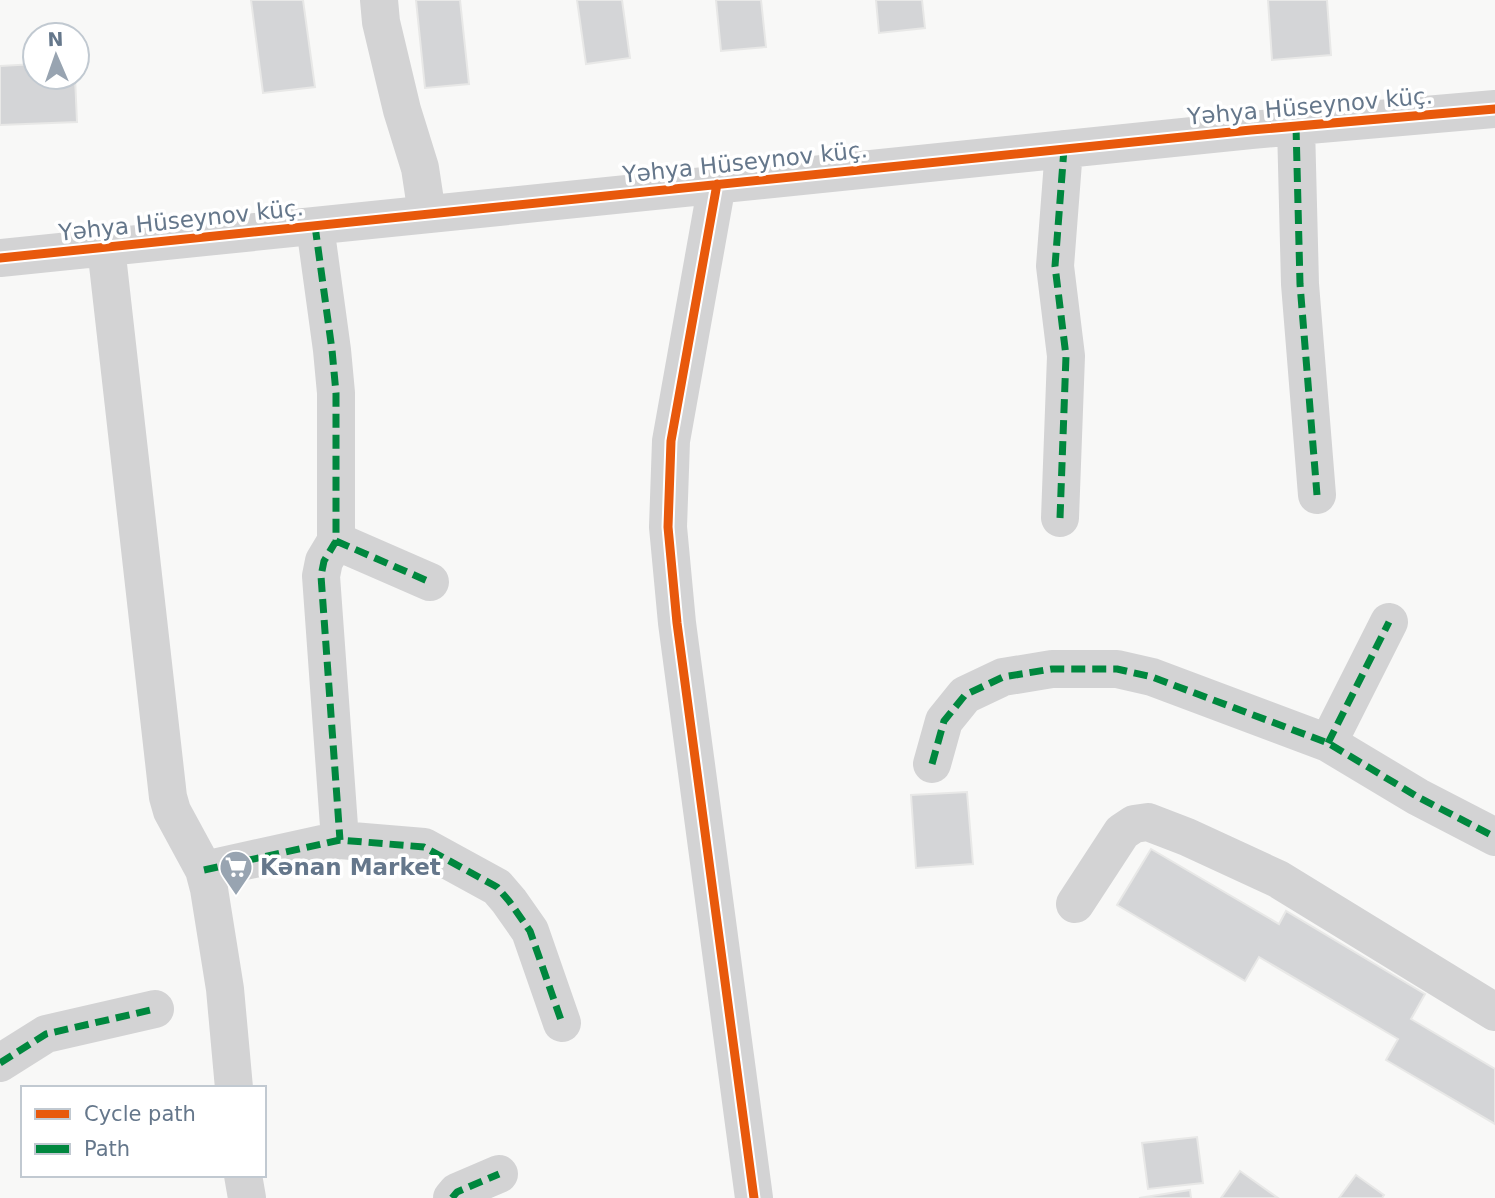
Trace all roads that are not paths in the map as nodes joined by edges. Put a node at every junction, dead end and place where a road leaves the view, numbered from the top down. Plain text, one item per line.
1 (379, 0) edge
2 (1495, 108) edge
3 (1296, 126) junction
4 (1064, 149) junction
5 (717, 184) junction
6 (427, 214) junction
7 (315, 226) junction
8 (106, 247) junction
9 (0, 258) edge
10 (1317, 495) dead end
11 (1060, 518) dead end
12 (336, 541) junction
13 (430, 582) dead end
14 (1388, 622) dead end
15 (1328, 743) junction
16 (932, 764) dead end
17 (1495, 837) edge
18 (340, 840) junction
19 (204, 870) junction
20 (1075, 904) dead end
21 (155, 1009) dead end
22 (1495, 1012) edge
23 (562, 1023) dead end
24 (0, 1063) edge
25 (234, 1086) edge
26 (499, 1174) dead end
27 (243, 1177) edge
28 (247, 1198) edge
29 (452, 1198) edge
30 (754, 1198) edge

1 - 6 street
2 - 3 street, Yəhya Hüseynov küç.
3 - 4 street, Yəhya Hüseynov küç.
3 - 10 street
4 - 5 street, Yəhya Hüseynov küç.
4 - 11 street
5 - 6 street, Yəhya Hüseynov küç.
5 - 30 street
6 - 7 street, Yəhya Hüseynov küç.
7 - 8 street, Yəhya Hüseynov küç.
7 - 12 street
8 - 9 street, Yəhya Hüseynov küç.
8 - 19 street
12 - 13 street
12 - 18 street
14 - 15 street
15 - 16 street
15 - 17 street
18 - 19 street
18 - 23 street
19 - 25 street
20 - 22 street
21 - 24 street
26 - 29 street
27 - 28 street

